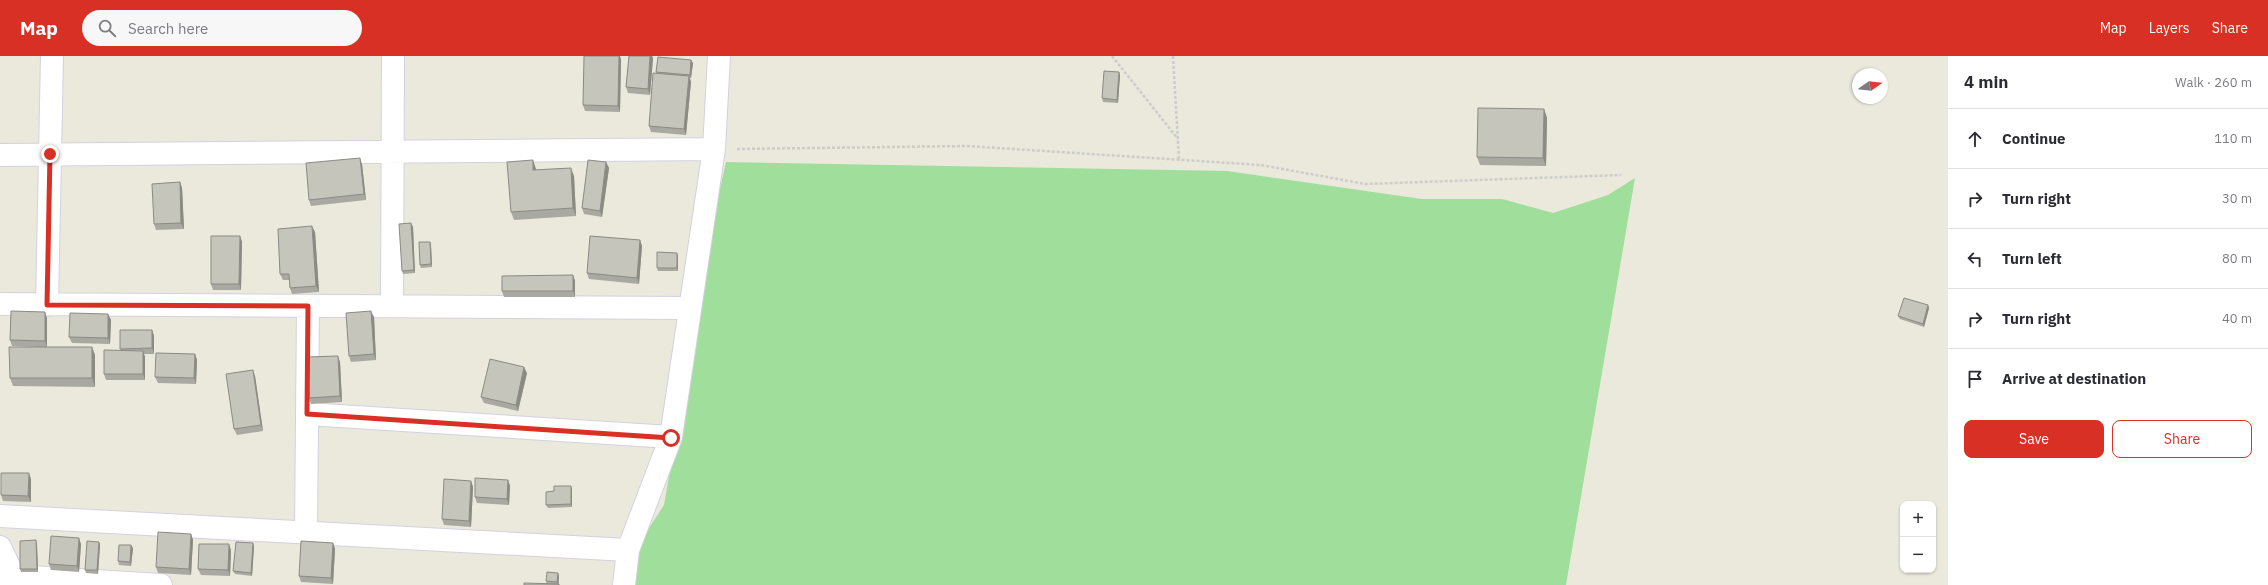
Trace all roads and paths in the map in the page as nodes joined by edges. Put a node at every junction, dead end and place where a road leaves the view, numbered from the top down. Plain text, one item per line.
1 (52, 56) edge
2 (393, 56) edge
3 (719, 56) edge
4 (1112, 56) edge
5 (1173, 56) edge
6 (1178, 139) junction
7 (714, 149) junction
8 (392, 151) junction
9 (0, 154) edge
10 (50, 154) junction
11 (1179, 160) junction
12 (1621, 175) dead end
13 (0, 304) edge
14 (47, 305) junction
15 (308, 306) junction
16 (392, 306) junction
17 (690, 308) junction
18 (307, 414) junction
19 (671, 438) junction
20 (0, 516) edge
21 (306, 533) junction
22 (0, 547) edge
23 (628, 550) junction
24 (11, 580) edge
25 (161, 585) edge
26 (624, 585) edge

1 - 10 street
2 - 8 street
3 - 7 street
4 - 6 path
5 - 6 path
6 - 11 path
7 - 8 street
7 - 11 path
7 - 17 street
8 - 10 street
8 - 16 street
9 - 10 street
10 - 14 street
11 - 12 path
13 - 14 street
14 - 15 street
15 - 16 street
15 - 18 street
16 - 17 street
17 - 19 street
18 - 19 street
18 - 21 street
19 - 23 street
20 - 21 street
21 - 23 street
22 - 24 street
23 - 26 street
24 - 25 street

